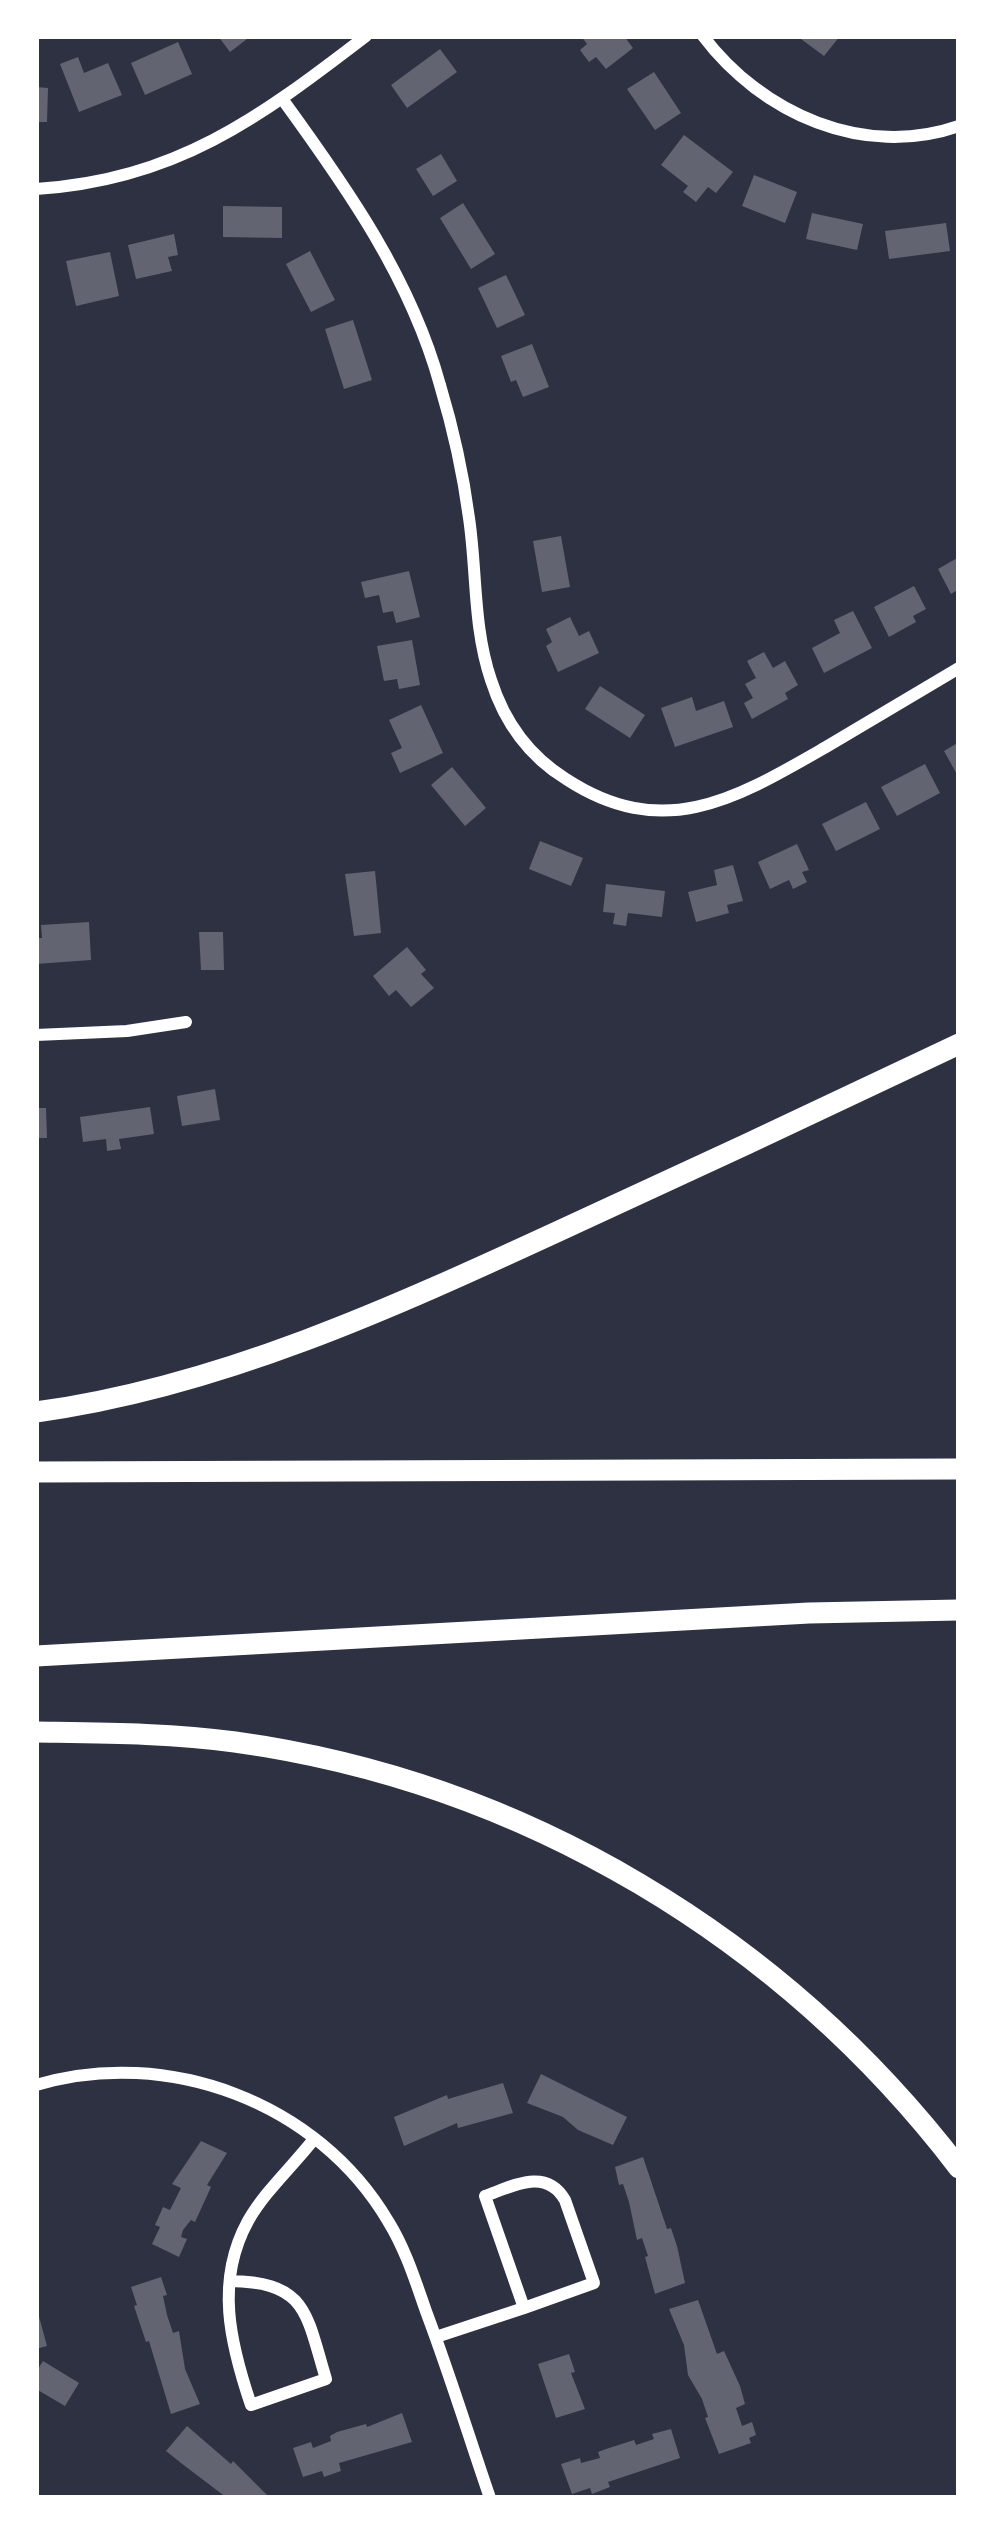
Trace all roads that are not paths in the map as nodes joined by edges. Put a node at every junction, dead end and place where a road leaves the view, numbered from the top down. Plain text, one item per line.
1 (366, 36) edge
2 (703, 36) edge
3 (283, 100) junction
4 (959, 126) edge
5 (36, 189) edge
6 (959, 668) edge
7 (186, 1022) dead end
8 (36, 1035) edge
9 (959, 1044) edge
10 (36, 1412) edge
11 (959, 1469) edge
12 (36, 1472) edge
13 (959, 1610) edge
14 (36, 1656) edge
15 (36, 1732) edge
16 (36, 2086) edge
17 (314, 2139) junction
18 (959, 2168) edge
19 (230, 2281) junction
20 (524, 2308) junction
21 (436, 2337) junction
22 (490, 2498) edge

1 - 3 street
2 - 4 street
3 - 5 street
3 - 6 street
7 - 8 street
9 - 10 highway
11 - 12 highway
13 - 14 highway
15 - 18 highway
16 - 17 street
17 - 19 street
17 - 21 street
19 - 19 street
20 - 20 street
20 - 21 street
21 - 22 street

